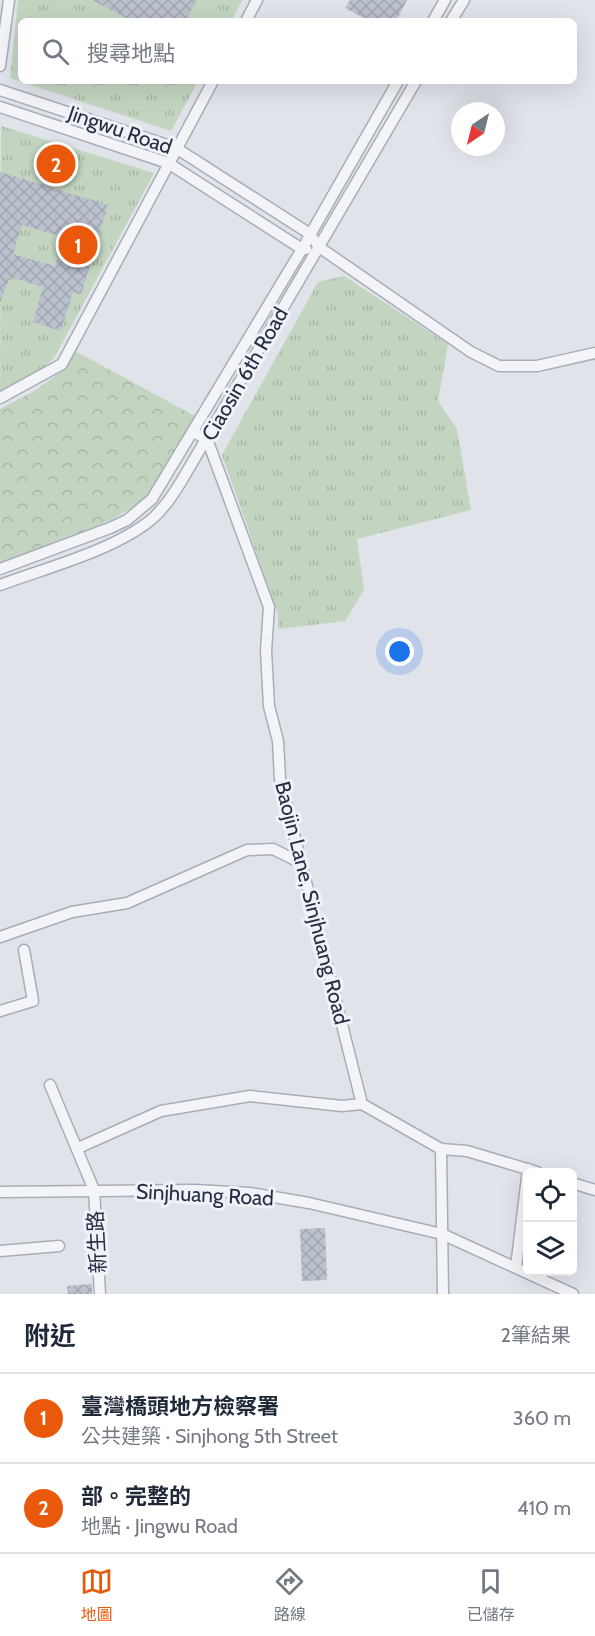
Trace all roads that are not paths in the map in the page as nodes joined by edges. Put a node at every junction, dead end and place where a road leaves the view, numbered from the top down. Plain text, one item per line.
1 (9, 0) edge
2 (257, 0) edge
3 (445, 0) edge
4 (464, 0) edge
5 (248, 18) edge
6 (434, 18) edge
7 (453, 18) edge
8 (0, 66) edge
9 (211, 84) edge
10 (396, 84) edge
11 (414, 84) edge
12 (0, 90) edge
13 (0, 107) edge
14 (176, 148) junction
15 (168, 163) junction
16 (310, 234) junction
17 (319, 247) junction
18 (302, 249) junction
19 (595, 353) edge
20 (0, 398) edge
21 (193, 432) junction
22 (207, 439) junction
23 (0, 569) edge
24 (0, 585) edge
25 (301, 863) junction
26 (0, 936) edge
27 (24, 950) dead end
28 (0, 1011) edge
29 (50, 1085) dead end
30 (362, 1104) junction
31 (78, 1148) junction
32 (441, 1149) junction
33 (523, 1168) edge
34 (577, 1184) edge
35 (94, 1190) junction
36 (595, 1190) edge
37 (0, 1192) edge
38 (524, 1222) edge
39 (442, 1234) junction
40 (59, 1246) dead end
41 (0, 1251) edge
42 (516, 1267) junction
43 (100, 1294) edge
44 (443, 1294) edge
45 (573, 1294) edge

1 - 8 street
2 - 5 street
3 - 6 street
4 - 7 street
9 - 14 street
10 - 16 street, Ciaosin 6th Road
11 - 17 street, Ciaosin 6th Road
12 - 14 street, Jingwu Road
13 - 15 street, Jingwu Road
14 - 15 street
14 - 16 street, Jingwu Road
15 - 18 street, Jingwu Road
15 - 20 street
16 - 17 street, Jingwu Road
16 - 18 street, Ciaosin 6th Road
17 - 18 street
17 - 19 street, Jingwu Road
17 - 22 street, Ciaosin 6th Road
18 - 21 street, Ciaosin 6th Road
21 - 22 street
21 - 23 street, Ciaosin 6th Road
22 - 24 street, Ciaosin 6th Road
22 - 25 street, Baojin Lane, Sinjhuang Road
25 - 26 street
25 - 30 street, Baojin Lane, Sinjhuang Road
27 - 28 street
29 - 31 street, 新生路
30 - 31 street
30 - 32 street
31 - 35 street, 新生路
32 - 33 street
32 - 39 street
34 - 36 street
35 - 37 street, Sinjhuang Road
35 - 39 street, Sinjhuang Road
35 - 43 street, 新生路
38 - 42 street
39 - 42 street, Sinjhuang Road
39 - 44 street
40 - 41 street
42 - 45 street, Sinjhuang Road

